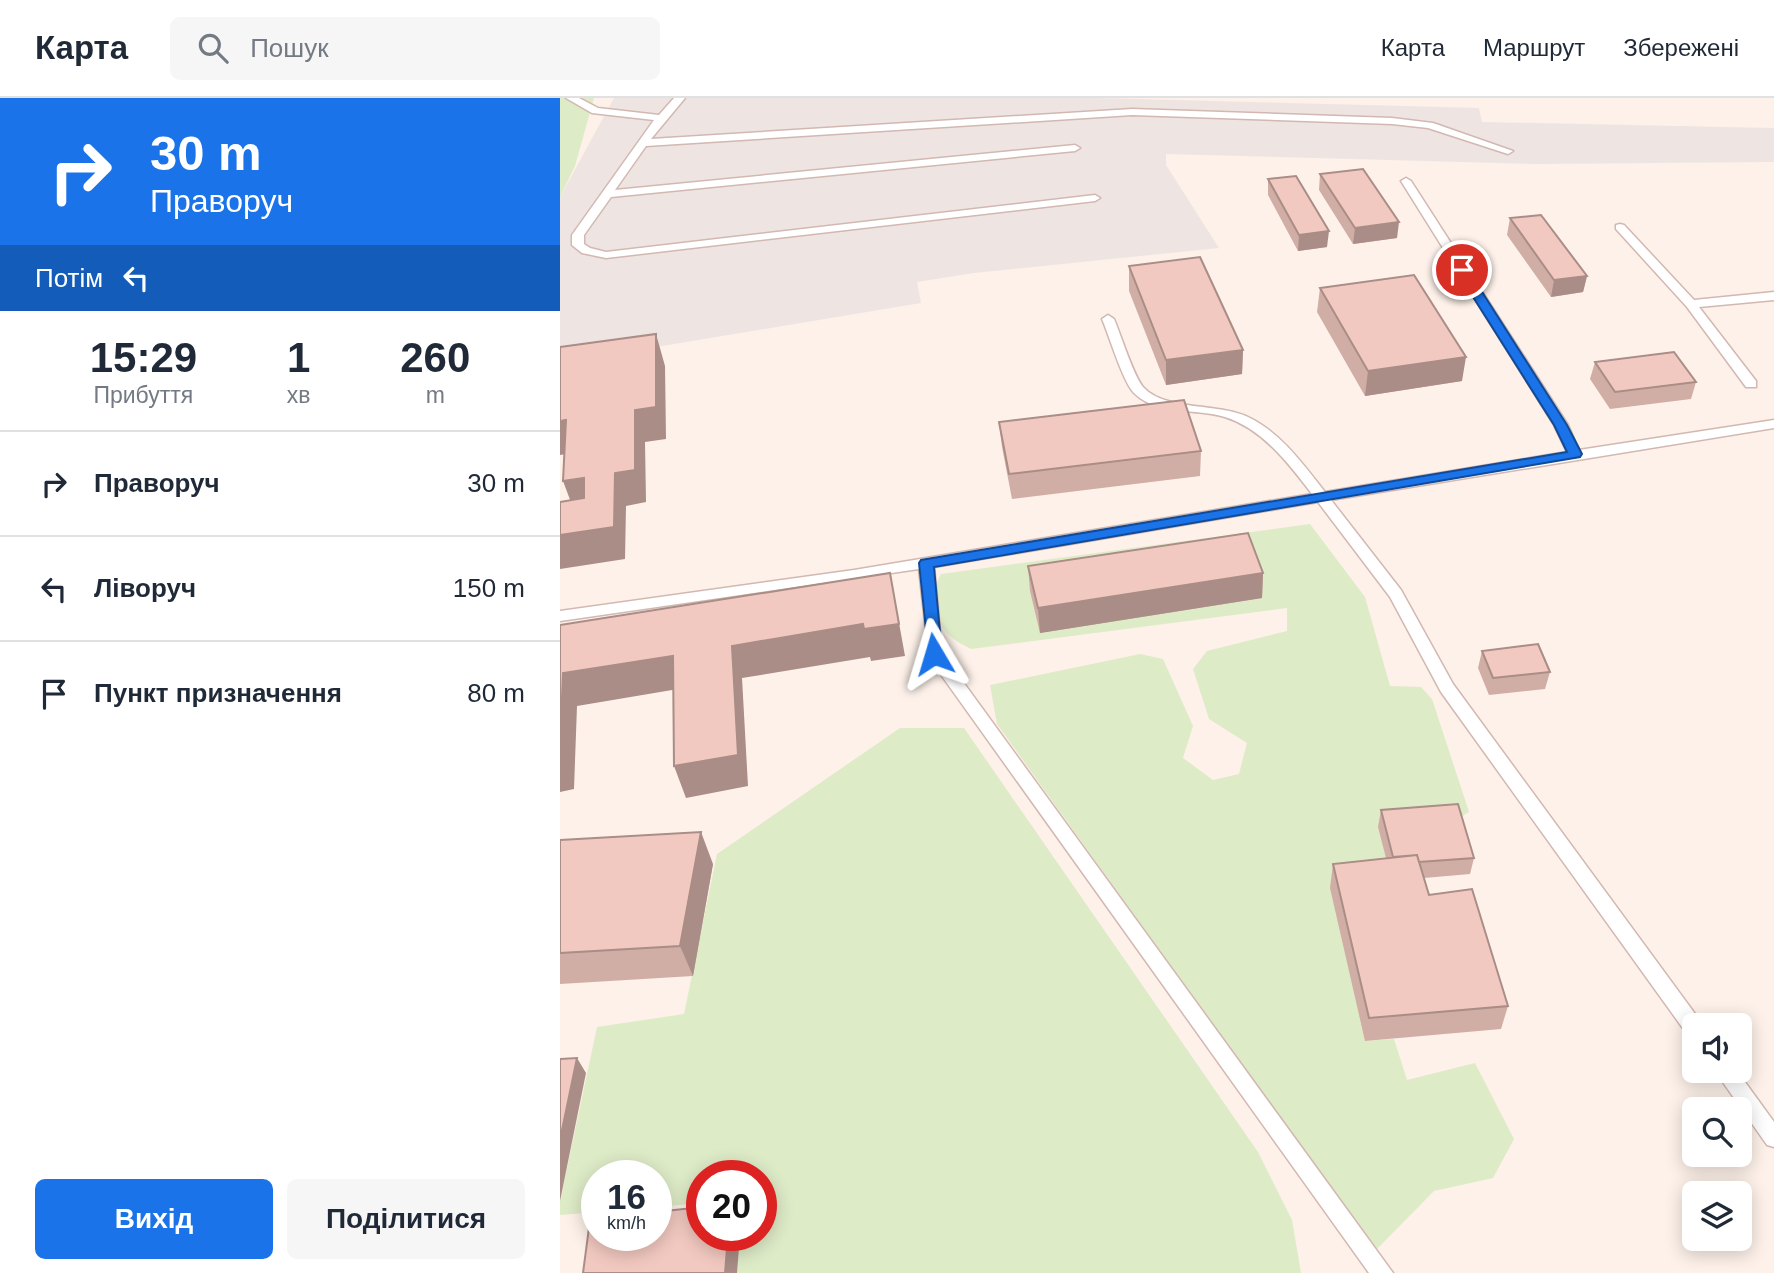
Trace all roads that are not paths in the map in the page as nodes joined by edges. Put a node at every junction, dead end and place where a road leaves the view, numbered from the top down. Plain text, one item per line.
1 (571, 98) edge
2 (680, 98) edge
3 (661, 118) junction
4 (643, 143) junction
5 (1074, 148) dead end
6 (1508, 151) dead end
7 (1406, 181) dead end
8 (607, 194) junction
9 (1095, 198) dead end
10 (1620, 227) dead end
11 (1774, 296) edge
12 (1691, 304) junction
13 (1108, 319) dead end
14 (1751, 384) dead end
15 (1774, 424) edge
16 (1575, 454) junction
17 (1319, 498) junction
18 (926, 563) junction
19 (560, 616) edge
20 (1683, 1013) edge
21 (1734, 1083) edge
22 (1774, 1138) edge
23 (1382, 1273) edge

1 - 3 lane
2 - 3 lane
3 - 4 lane
4 - 6 lane
4 - 8 lane
5 - 8 lane
7 - 16 lane
8 - 9 lane
10 - 12 lane
11 - 12 lane
12 - 14 lane
13 - 17 lane
15 - 16 lane
16 - 17 lane
17 - 18 lane
17 - 20 lane
18 - 19 lane
18 - 23 lane
21 - 22 lane

